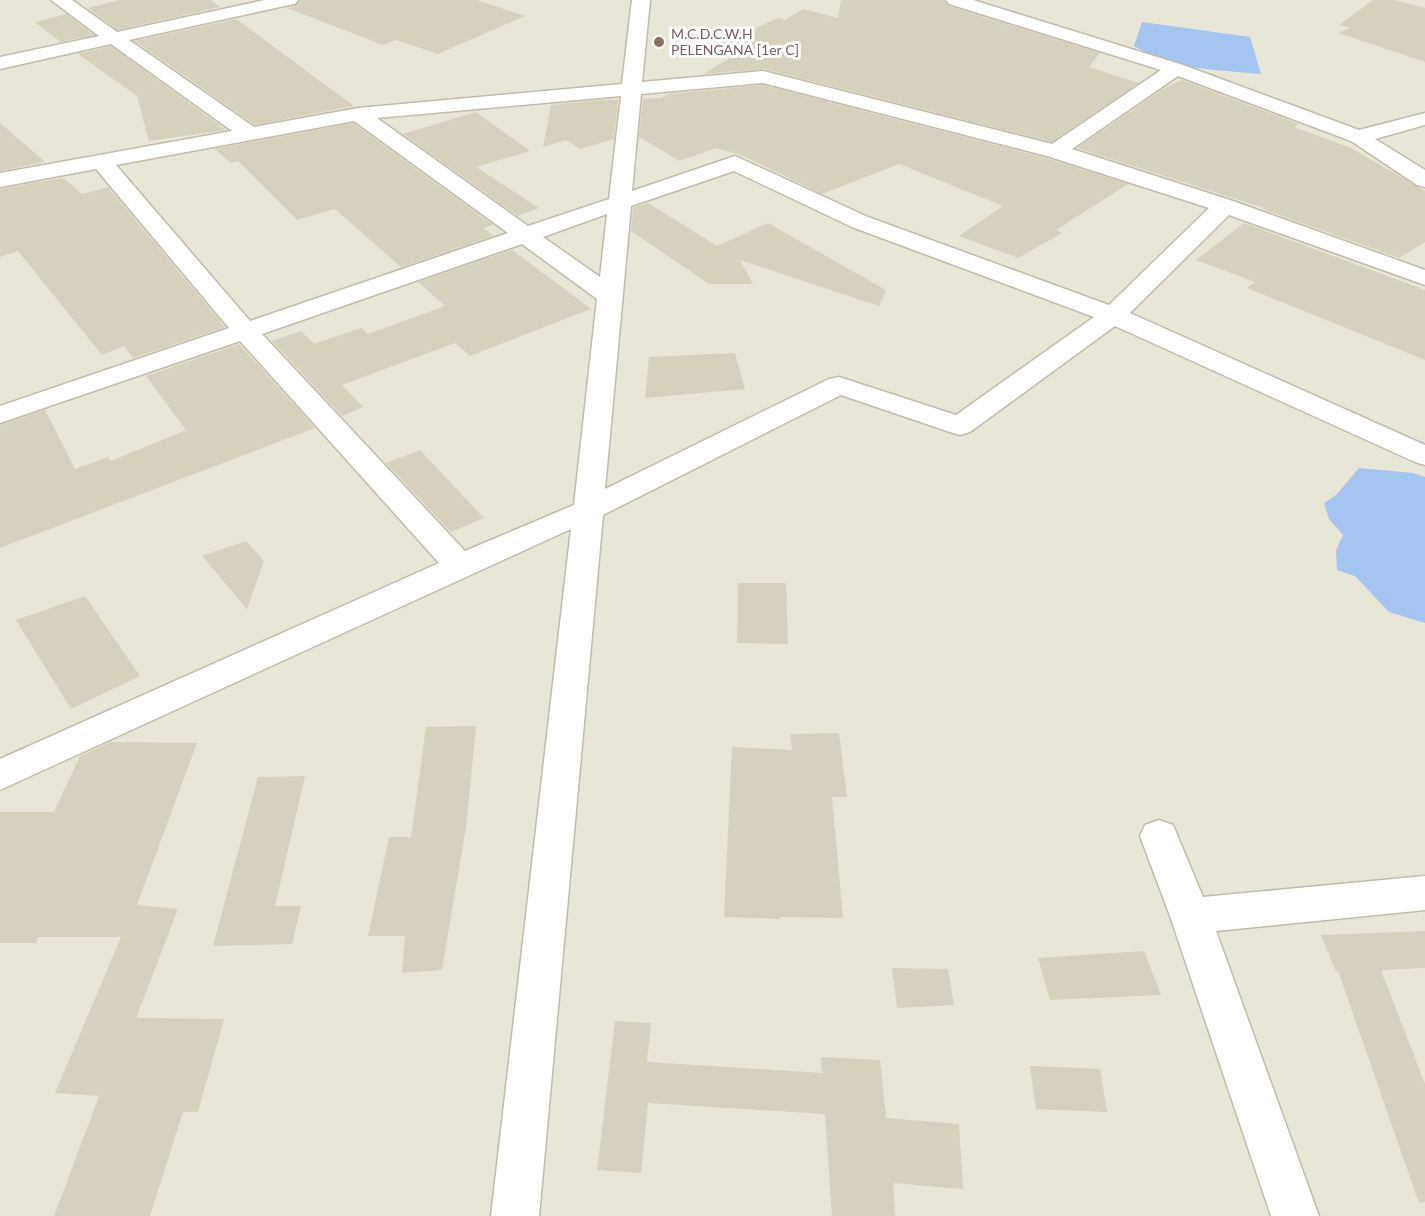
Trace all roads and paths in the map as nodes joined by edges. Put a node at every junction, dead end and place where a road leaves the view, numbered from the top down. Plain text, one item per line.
1 (60, 0) edge
2 (289, 0) edge
3 (641, 0) edge
4 (955, 0) edge
5 (117, 38) junction
6 (0, 63) edge
7 (1176, 69) junction
8 (632, 89) junction
9 (358, 114) junction
10 (1425, 119) edge
11 (250, 134) junction
12 (1358, 137) junction
13 (1055, 151) junction
14 (101, 161) junction
15 (0, 180) edge
16 (1425, 180) edge
17 (621, 200) junction
18 (1225, 206) junction
19 (524, 235) junction
20 (1425, 278) edge
21 (610, 296) junction
22 (1113, 315) junction
23 (245, 331) junction
24 (0, 415) edge
25 (1425, 456) edge
26 (588, 510) junction
27 (460, 566) junction
28 (0, 775) edge
29 (1158, 836) dead end
30 (1425, 893) edge
31 (1190, 916) junction
32 (515, 1216) edge
33 (1295, 1216) edge

1 - 5 street
2 - 5 street
3 - 8 street
4 - 7 street
5 - 6 street
5 - 11 street
7 - 12 street
7 - 13 street
8 - 9 street
8 - 13 street
8 - 17 street
9 - 11 street
9 - 19 street
10 - 12 street
11 - 14 street
12 - 16 street
13 - 18 street
14 - 15 street
14 - 23 street
17 - 19 street
17 - 21 street
17 - 22 street
18 - 20 street
18 - 22 street
19 - 21 street
19 - 23 street
21 - 26 street
22 - 25 street
22 - 26 street
23 - 24 street
23 - 27 street
26 - 27 street
26 - 32 street
27 - 28 street
29 - 31 street
30 - 31 street
31 - 33 street

